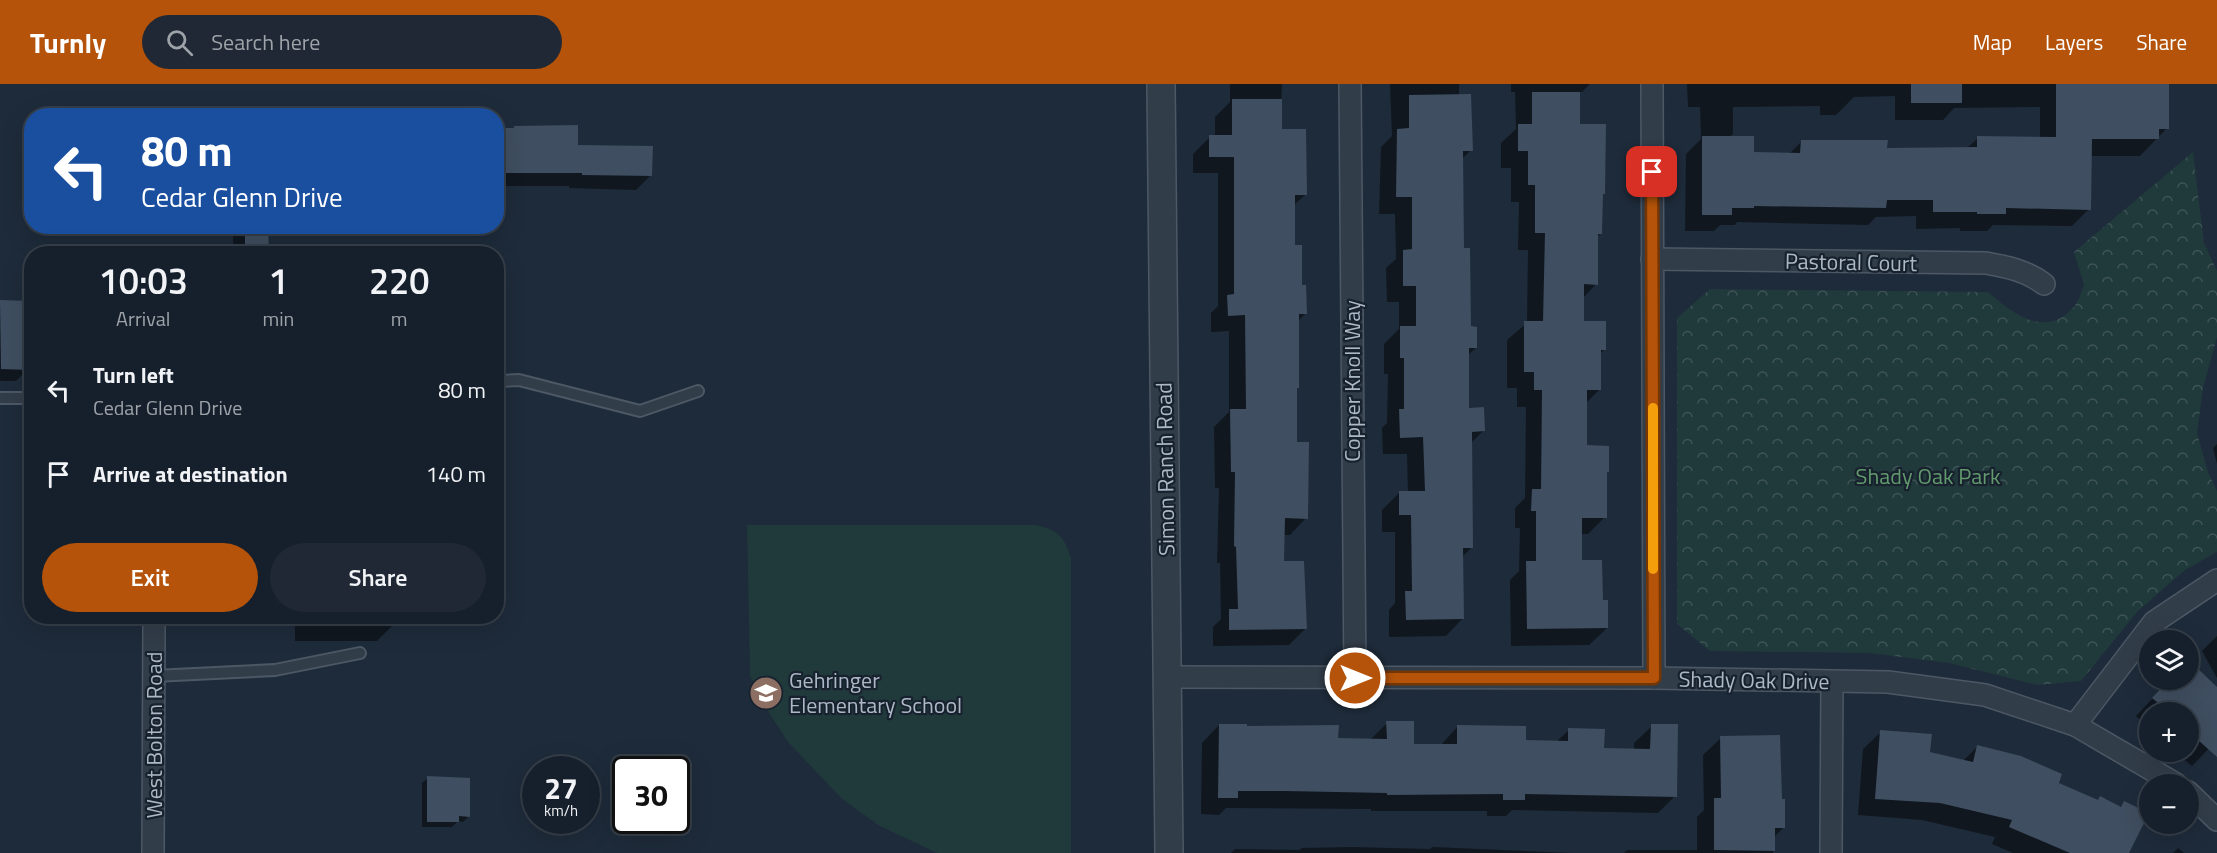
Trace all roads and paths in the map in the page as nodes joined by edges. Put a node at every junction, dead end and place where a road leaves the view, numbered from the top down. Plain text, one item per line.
1 (1161, 84) edge
2 (1350, 84) edge
3 (1652, 84) edge
4 (1652, 259) junction
5 (2044, 284) dead end
6 (504, 381) edge
7 (698, 391) dead end
8 (0, 398) edge
9 (24, 398) edge
10 (2217, 580) edge
11 (154, 624) edge
12 (360, 653) dead end
13 (154, 676) junction
14 (1167, 677) junction
15 (1355, 678) junction
16 (1654, 678) junction
17 (1832, 682) junction
18 (2074, 725) junction
19 (2158, 774) edge
20 (2199, 803) edge
21 (2217, 820) edge
22 (153, 853) edge
23 (1168, 853) edge
24 (1831, 853) edge

1 - 14 street, Simon Ranch Road
2 - 15 street, Copper Knoll Way
3 - 4 street
4 - 5 street, Pastoral Court
4 - 16 street
6 - 7 lane
8 - 9 lane
10 - 18 street
11 - 13 street, West Bolton Road
12 - 13 lane
13 - 22 street, West Bolton Road
14 - 15 street, Shady Oak Drive
14 - 23 street, Simon Ranch Road
15 - 16 street, Shady Oak Drive
16 - 17 street, Shady Oak Drive
17 - 18 street, Shady Oak Drive
17 - 24 street
18 - 19 street, Shady Oak Drive
20 - 21 street

